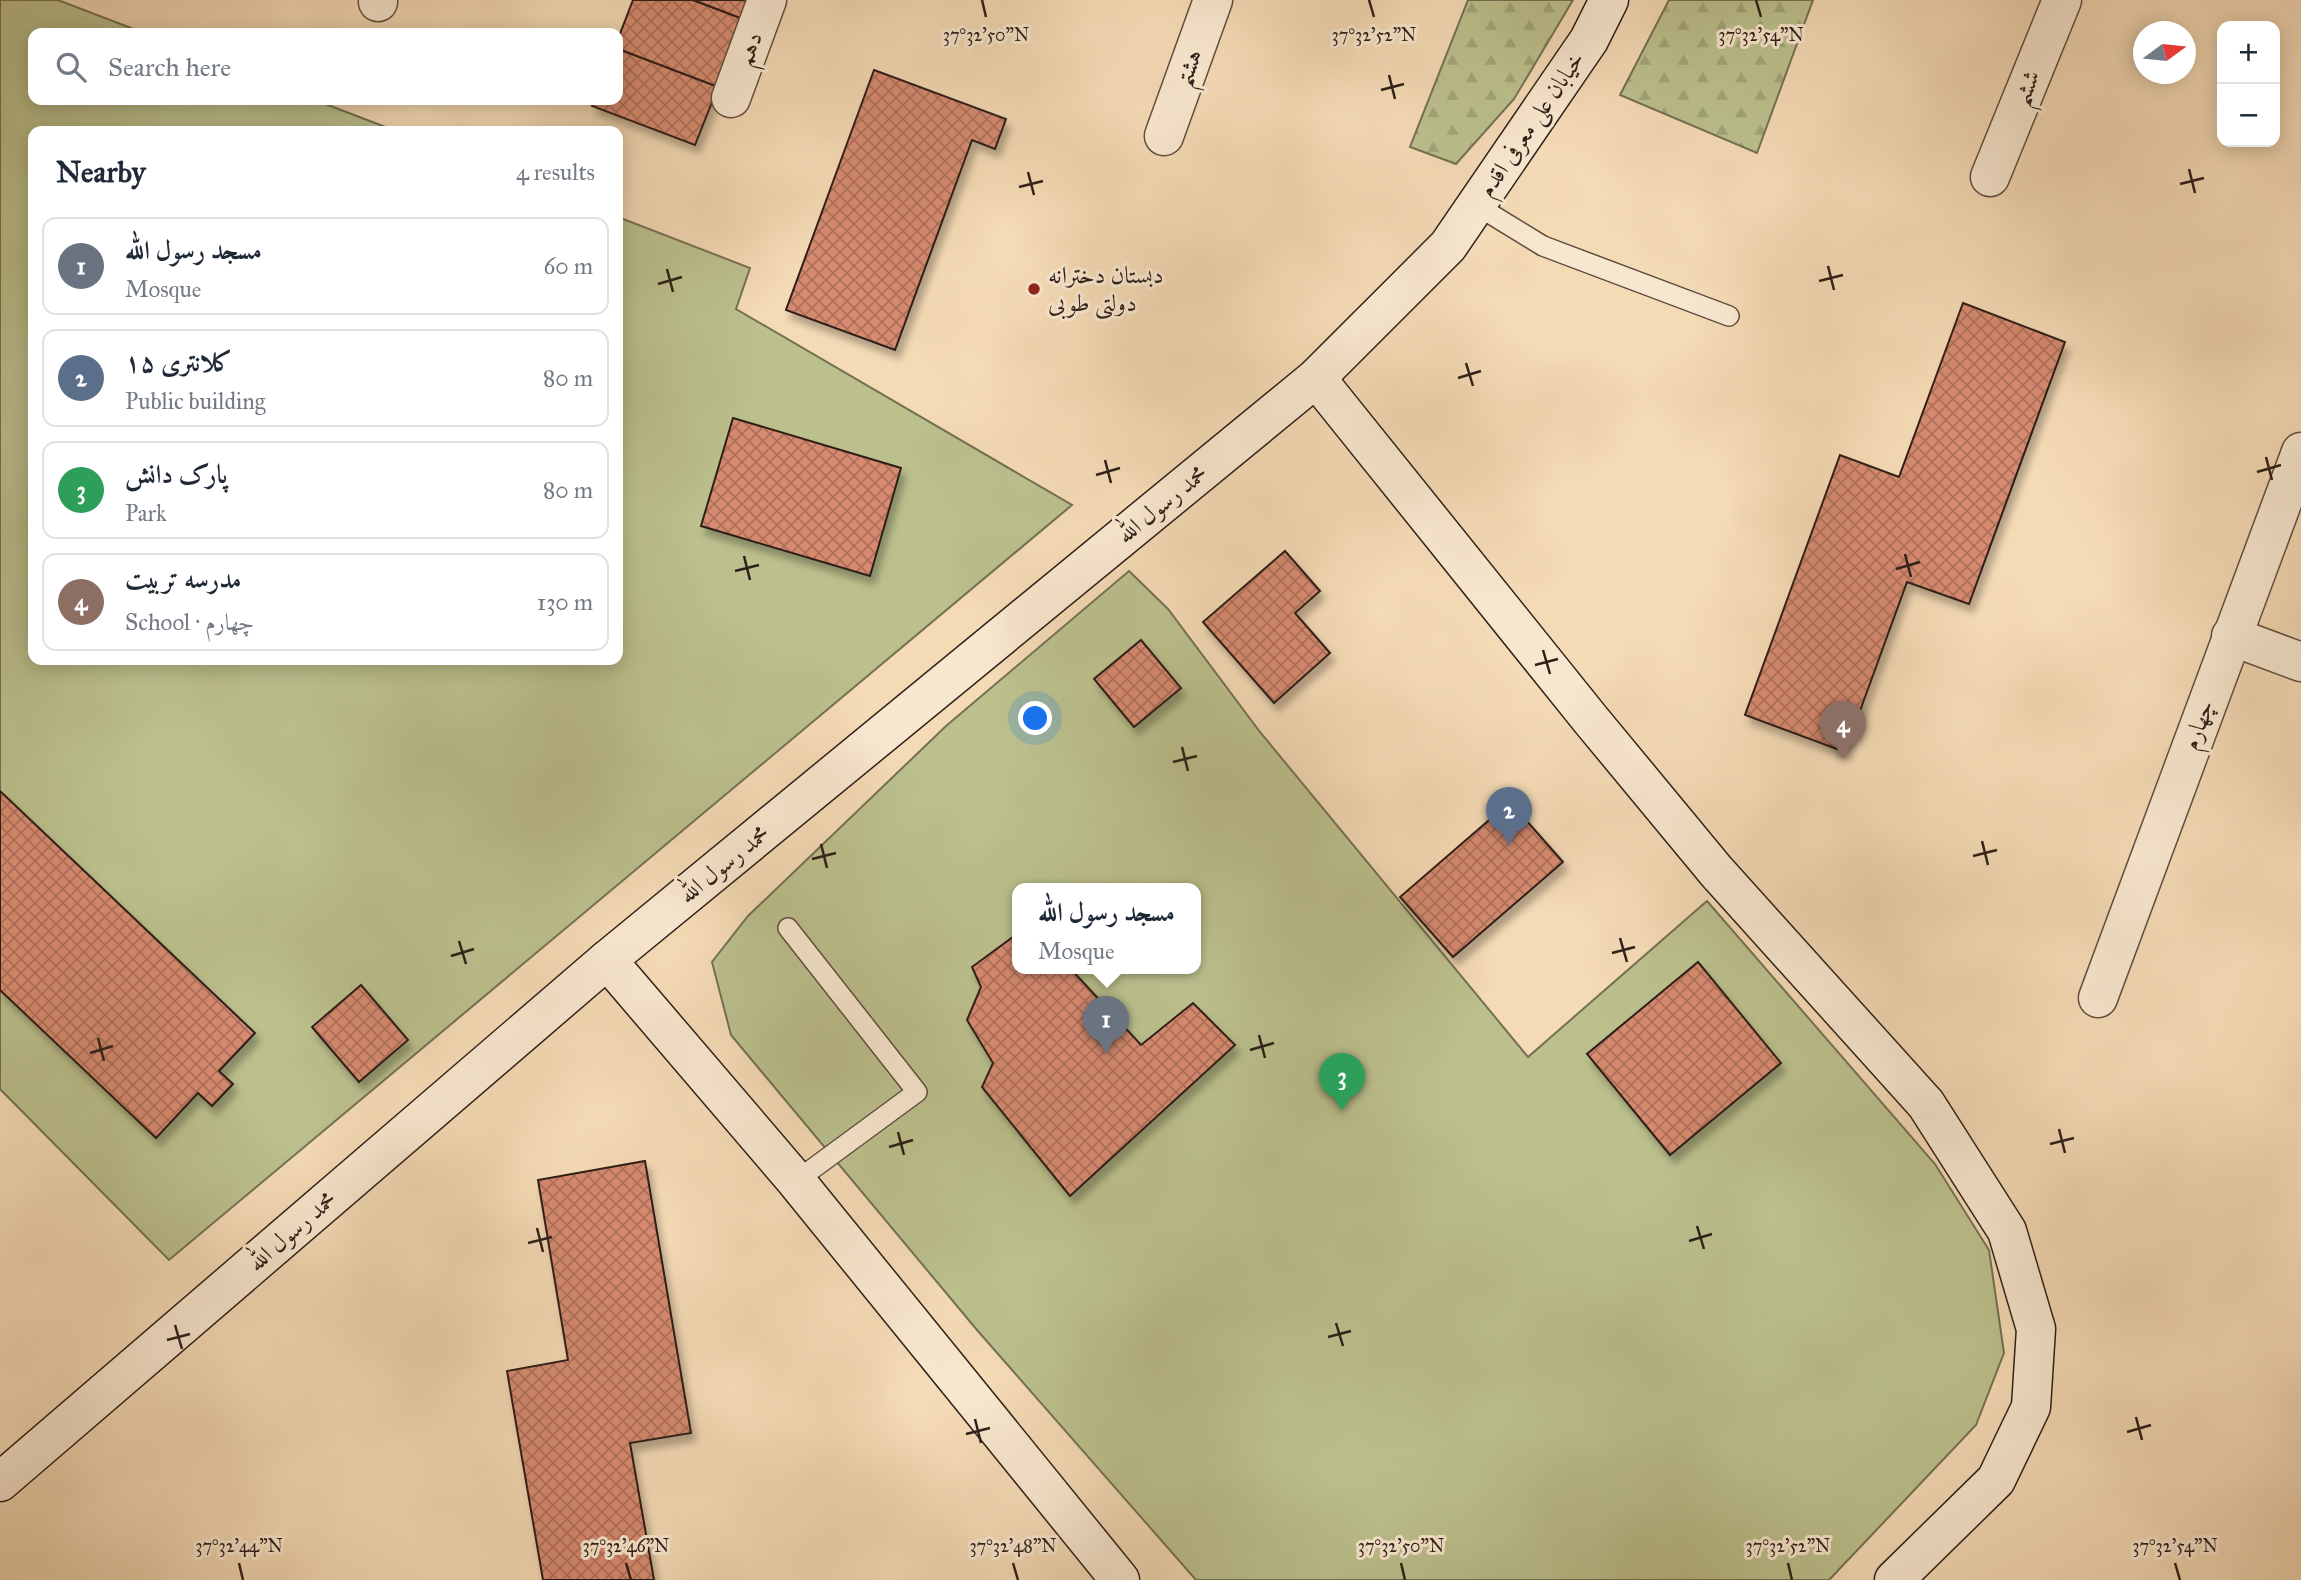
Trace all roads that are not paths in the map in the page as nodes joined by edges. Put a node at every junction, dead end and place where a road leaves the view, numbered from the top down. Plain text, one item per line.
1 (767, 0) edge
2 (1213, 0) edge
3 (1609, 0) edge
4 (2062, 0) edge
5 (731, 98) dead end
6 (1164, 136) dead end
7 (1990, 177) dead end
8 (1476, 205) junction
9 (1448, 246) joint
10 (1729, 316) dead end
11 (1316, 377) junction
12 (2301, 452) edge
13 (2231, 636) junction
14 (2301, 662) edge
15 (788, 929) dead end
16 (607, 960) junction
17 (2098, 998) dead end
18 (796, 1181) junction
19 (0, 1482) edge
20 (1120, 1580) edge
21 (1894, 1580) edge

1 - 5 street, دهم
2 - 6 street, هشتم
3 - 8 street, خیابان علی معرفی اقدم
4 - 7 street, ششم
8 - 9 street, خیابان علی معرفی اقدم
8 - 10 lane
9 - 11 street, محمد رسول الله
11 - 16 street, محمد رسول الله
11 - 21 street
12 - 13 street, چهارم
13 - 14 street
13 - 17 street, چهارم
15 - 18 lane
16 - 18 street
16 - 19 street, محمد رسول الله
18 - 20 street

